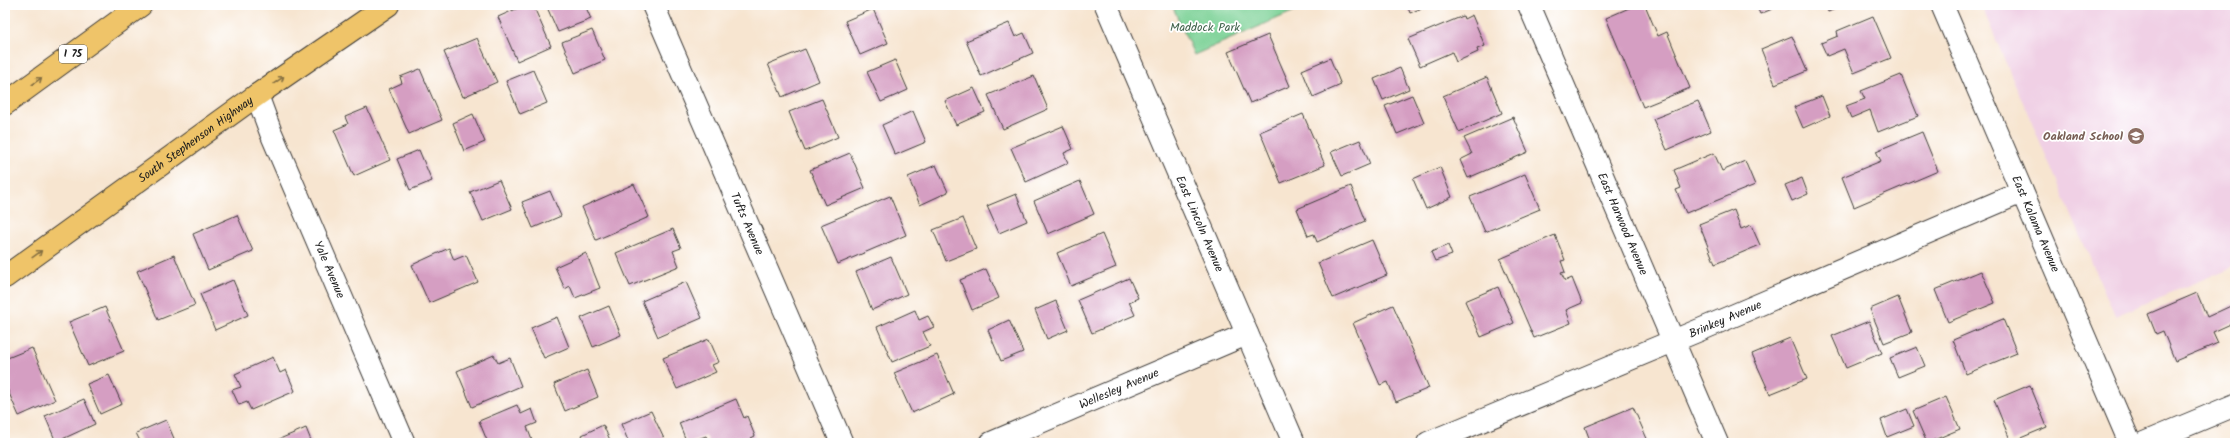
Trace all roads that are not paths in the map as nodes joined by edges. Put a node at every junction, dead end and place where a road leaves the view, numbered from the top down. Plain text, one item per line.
1 (141, 5) edge
2 (388, 5) edge
3 (653, 5) edge
4 (1106, 5) edge
5 (1530, 5) edge
6 (1942, 5) edge
7 (257, 95) junction
8 (5, 104) edge
9 (2022, 192) junction
10 (5, 277) edge
11 (1247, 334) junction
12 (1673, 342) junction
13 (2235, 405) edge
14 (404, 443) edge
15 (842, 443) edge
16 (992, 443) edge
17 (1294, 443) edge
18 (1428, 443) edge
19 (1717, 443) edge
20 (2130, 443) edge
21 (2144, 443) edge

8 -> 1 main road, I 75
7 -> 2 main road, South Stephenson Highway
3 - 15 street, Tufts Avenue
4 - 11 street, East Lincoln Avenue
5 - 12 street, East Harwood Avenue
6 - 9 street, East Kalama Avenue
10 -> 7 main road, South Stephenson Highway
7 - 14 street, Yale Avenue
9 - 12 street, Brinkey Avenue
9 - 20 street, East Kalama Avenue
11 - 16 street, Wellesley Avenue
11 - 17 street, East Lincoln Avenue
12 - 18 street, Brinkey Avenue
12 - 19 street, East Harwood Avenue
13 - 21 street

